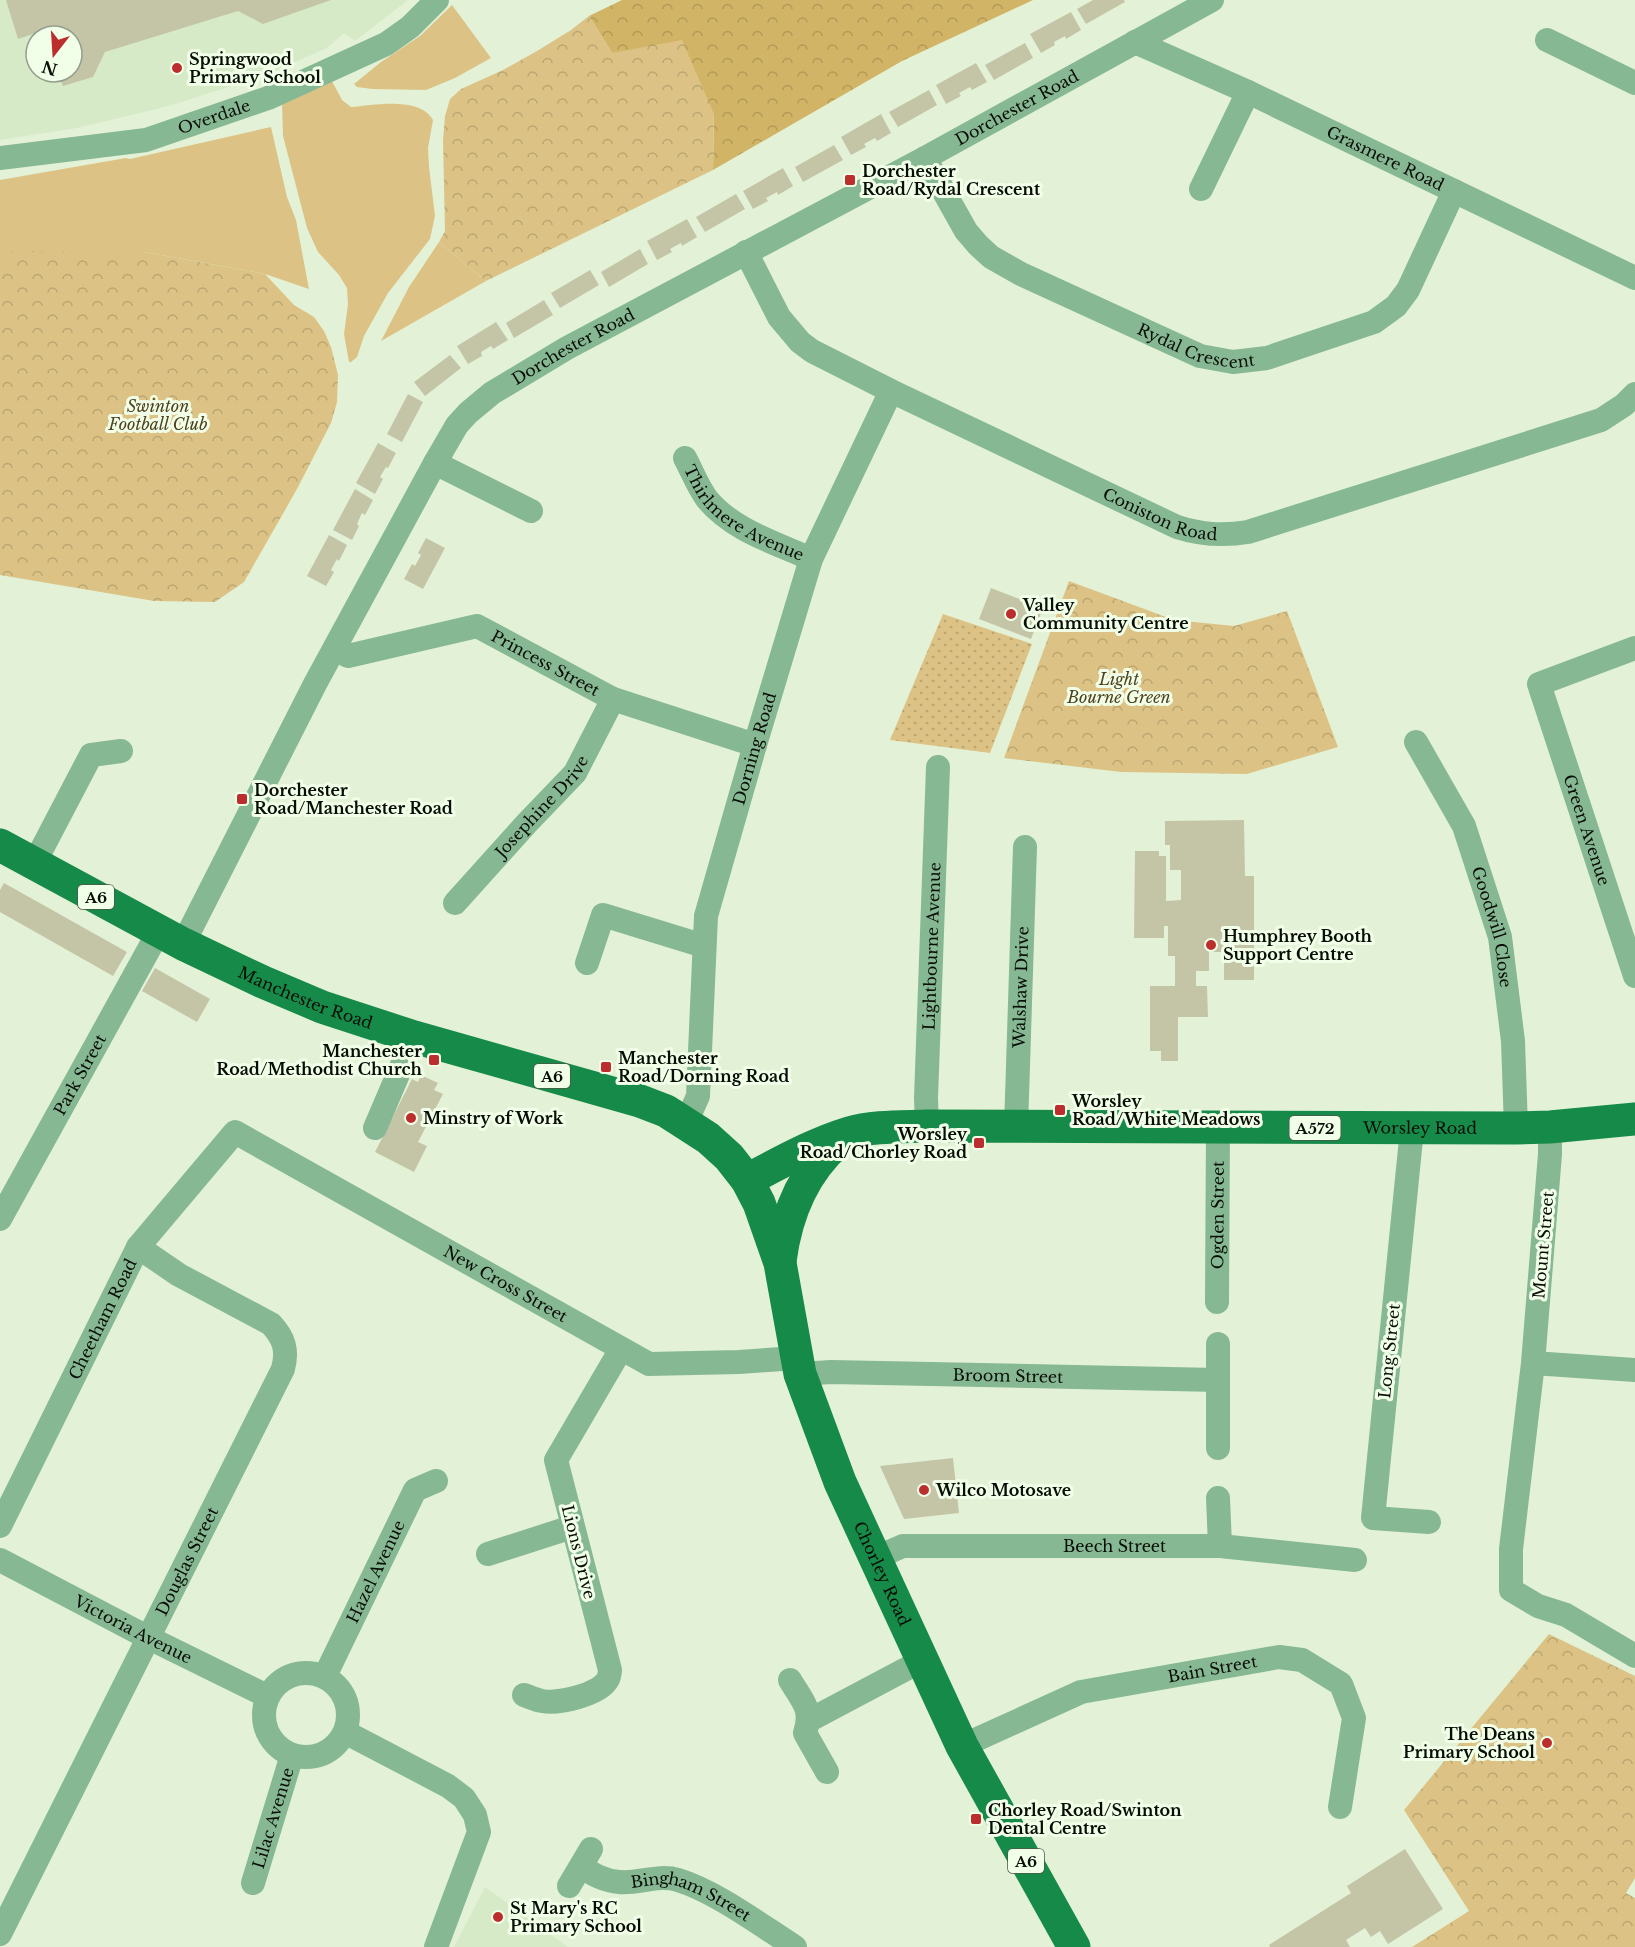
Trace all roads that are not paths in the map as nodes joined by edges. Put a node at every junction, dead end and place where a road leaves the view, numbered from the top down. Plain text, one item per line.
1 (436, 0) edge
2 (1212, 0) edge
3 (1547, 40) dead end
4 (1135, 42) junction
5 (1635, 83) edge
6 (1248, 92) junction
7 (0, 158) edge
8 (925, 158) junction
9 (1201, 189) dead end
10 (1454, 191) junction
11 (746, 252) junction
12 (1635, 278) edge
13 (891, 391) junction
14 (1635, 394) edge
15 (685, 458) dead end
16 (435, 463) junction
17 (531, 512) dead end
18 (812, 559) junction
19 (1635, 648) edge
20 (335, 649) junction
21 (613, 699) junction
22 (1416, 742) dead end
23 (755, 745) junction
24 (122, 752) dead end
25 (938, 767) dead end
26 (0, 845) edge
27 (1025, 847) dead end
28 (34, 864) junction
29 (455, 903) dead end
30 (171, 937) junction
31 (704, 946) junction
32 (587, 963) dead end
33 (1635, 976) edge
34 (414, 1037) junction
35 (1635, 1119) edge
36 (686, 1122) junction
37 (927, 1126) junction
38 (1218, 1127) junction
39 (1550, 1127) junction
40 (375, 1128) dead end
41 (1016, 1128) junction
42 (1516, 1128) junction
43 (1412, 1129) junction
44 (235, 1132) joint
45 (850, 1133) junction
46 (747, 1180) junction
47 (0, 1219) edge
48 (138, 1247) junction
49 (780, 1263) junction
50 (1217, 1302) dead end
51 (1218, 1344) dead end
52 (621, 1349) junction
53 (1533, 1363) junction
54 (798, 1366) junction
55 (1635, 1370) edge
56 (1218, 1380) junction
57 (1218, 1448) dead end
58 (436, 1481) dead end
59 (1218, 1498) dead end
60 (1429, 1522) dead end
61 (0, 1526) edge
62 (572, 1527) junction
63 (1220, 1546) junction
64 (488, 1554) dead end
65 (876, 1558) junction
66 (0, 1560) edge
67 (1354, 1560) dead end
68 (147, 1637) junction
69 (1635, 1656) edge
70 (923, 1660) junction
71 (326, 1676) junction
72 (790, 1680) dead end
73 (524, 1695) dead end
74 (267, 1696) junction
75 (808, 1721) junction
76 (345, 1732) junction
77 (962, 1746) junction
78 (292, 1755) junction
79 (827, 1772) dead end
80 (1340, 1807) dead end
81 (580, 1867) dead end
82 (254, 1883) dead end
83 (0, 1934) edge
84 (436, 1947) edge
85 (795, 1947) edge
86 (1074, 1947) edge

1 - 7 street, Overdale
2 - 4 street, Dorchester Road
3 - 5 street
4 - 6 street, Grasmere Road
4 - 8 street, Dorchester Road
6 - 9 street
6 - 10 street, Grasmere Road
8 - 10 street, Rydal Crescent
8 - 11 street, Dorchester Road
10 - 12 street, Grasmere Road
11 - 13 street, Coniston Road
11 - 16 street, Dorchester Road
13 - 14 street, Coniston Road
13 - 18 street, Dorning Road
15 - 18 street, Thirlmere Avenue
16 - 17 street
16 - 20 street, Dorchester Road
18 - 23 street, Dorning Road
19 - 33 street, Green Avenue
20 - 21 street, Princess Street
20 - 30 street, Dorchester Road
21 - 23 street, Princess Street
21 - 29 street, Josephine Drive
22 - 42 street, Goodwill Close
23 - 31 street, Dorning Road
24 - 28 street
25 - 37 street, Lightbourne Avenue
26 - 28 main road, Manchester Road / A6
27 - 41 street, Walshaw Drive
28 - 30 main road, Manchester Road / A6
30 - 34 main road, Manchester Road / A6
30 - 47 street, Park Street
31 - 32 street
31 - 36 street, Dorning Road
34 - 36 main road, Manchester Road / A6
34 - 40 street
35 - 39 main road, Worsley Road / A572
36 - 46 main road, Manchester Road / A6
37 - 41 main road, Worsley Road / A572
37 - 45 main road, Worsley Road / A572
38 - 41 main road, Worsley Road / A572
38 - 43 main road, Worsley Road / A572
38 - 50 street, Ogden Street
39 - 42 main road, Worsley Road / A572
39 - 53 street, Mount Street
42 - 43 main road, Worsley Road / A572
43 - 60 street, Long Street
44 - 48 street, Cheetham Road
44 - 52 street, New Cross Street
45 - 46 main road, Worsley Road / A572
45 - 49 main road
46 - 49 main road, Chorley Road / A6
48 - 61 street, Cheetham Road
48 - 68 street, Douglas Street
49 - 54 main road, Chorley Road / A6
51 - 56 street
52 - 54 street, New Cross Street
52 - 62 street, Lions Drive
53 - 55 street
53 - 69 street, Mount Street
54 - 56 street, Broom Street
54 - 65 main road, Chorley Road / A6
56 - 57 street
58 - 71 street, Hazel Avenue
59 - 63 street
62 - 64 street
62 - 73 street, Lions Drive
63 - 65 street, Beech Street
63 - 67 street, Beech Street
65 - 70 main road, Chorley Road / A6
66 - 68 street, Victoria Avenue
68 - 74 street, Victoria Avenue
68 - 83 street, Douglas Street
70 - 75 street
70 - 77 main road, Chorley Road / A6
71 - 74 street
71 - 76 street
72 - 75 street
74 - 78 street
75 - 79 street
76 - 78 street
76 - 84 street
77 - 80 street, Bain Street
77 - 86 main road, Chorley Road / A6
78 - 82 street, Lilac Avenue
81 - 85 street, Bingham Street

